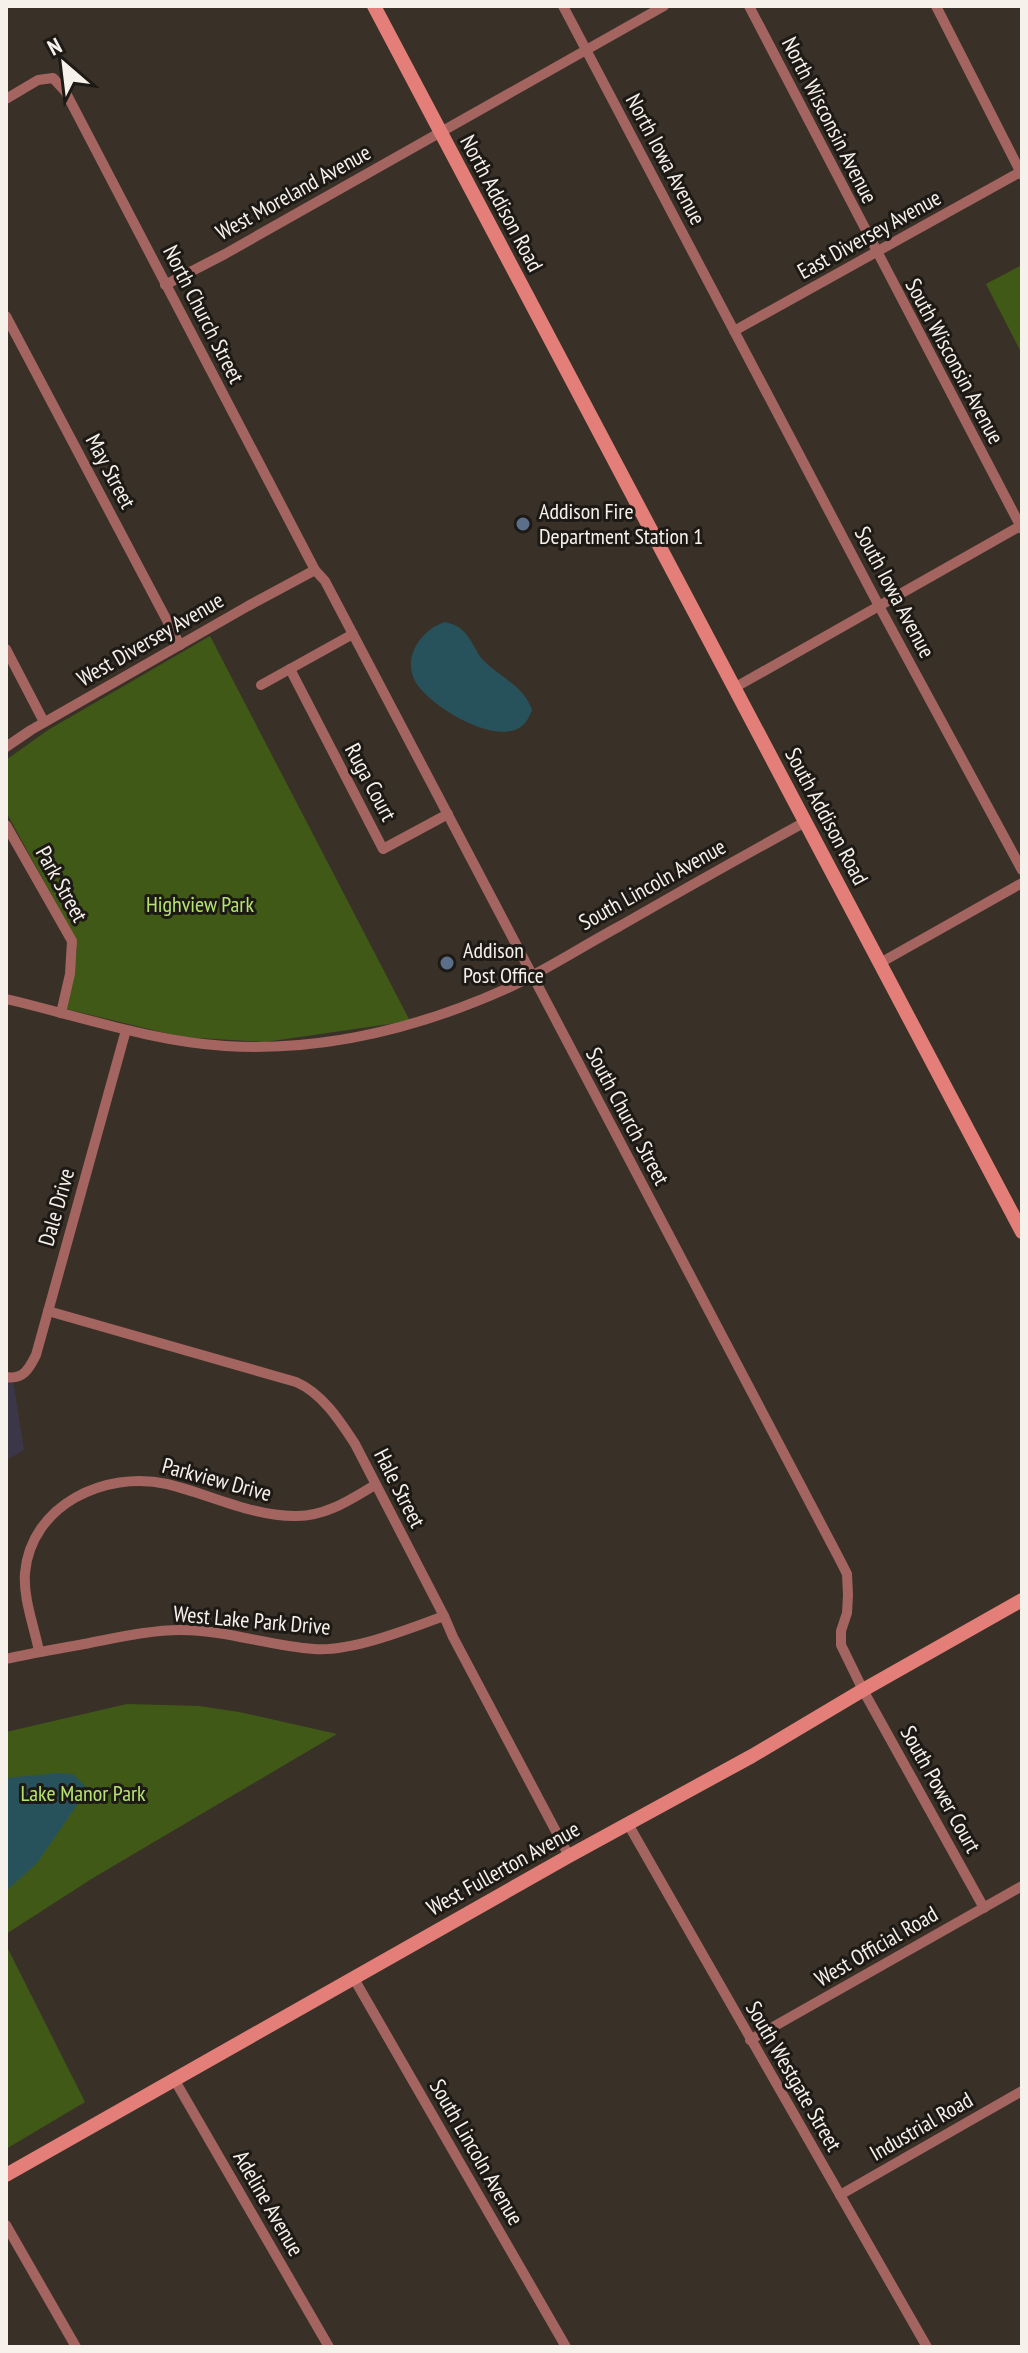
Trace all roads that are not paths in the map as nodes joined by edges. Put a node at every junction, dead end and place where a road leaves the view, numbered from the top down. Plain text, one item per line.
1 (374, 6) edge
2 (563, 6) edge
3 (664, 6) edge
4 (749, 6) edge
5 (936, 6) edge
6 (586, 49) junction
7 (6, 99) edge
8 (439, 132) junction
9 (1022, 173) edge
10 (876, 253) junction
11 (165, 285) junction
12 (6, 316) edge
13 (734, 331) junction
14 (593, 421) joint
15 (1021, 527) edge
16 (315, 570) junction
17 (879, 606) junction
18 (353, 634) junction
19 (180, 645) junction
20 (6, 649) edge
21 (290, 669) junction
22 (261, 685) dead end
23 (734, 688) junction
24 (44, 722) junction
25 (6, 747) edge
26 (448, 814) junction
27 (805, 822) junction
28 (6, 825) edge
29 (1022, 870) edge
30 (1022, 883) edge
31 (880, 963) junction
32 (532, 975) junction
33 (6, 999) edge
34 (61, 1013) junction
35 (126, 1030) junction
36 (1022, 1232) edge
37 (48, 1311) junction
38 (6, 1377) edge
39 (375, 1485) junction
40 (1022, 1600) edge
41 (444, 1616) junction
42 (39, 1651) junction
43 (6, 1659) edge
44 (863, 1690) junction
45 (628, 1824) junction
46 (569, 1856) junction
47 (1022, 1886) edge
48 (984, 1908) junction
49 (353, 1977) junction
50 (750, 2040) junction
51 (174, 2079) junction
52 (1022, 2091) edge
53 (6, 2175) edge
54 (840, 2195) junction
55 (6, 2225) edge
56 (76, 2347) edge
57 (329, 2347) edge
58 (566, 2347) edge
59 (927, 2347) edge

1 - 8 street, North Addison Road
2 - 6 street, North Iowa Avenue
3 - 6 street, West Moreland Avenue
4 - 10 street, North Wisconsin Avenue
5 - 9 street
6 - 8 street, West Moreland Avenue
6 - 13 street, North Iowa Avenue
7 - 11 street, North Church Street
8 - 11 street, West Moreland Avenue
8 - 14 street, North Addison Road
9 - 10 street, East Diversey Avenue
10 - 13 street, East Diversey Avenue
10 - 15 street, South Wisconsin Avenue
11 - 16 street, North Church Street
12 - 19 street, May Street
13 - 17 street, South Iowa Avenue
14 - 23 street, South Addison Road
15 - 17 street
16 - 18 street, South Church Street
16 - 19 street, West Diversey Avenue
17 - 23 street
17 - 29 street, South Iowa Avenue
18 - 21 street
18 - 26 street, South Church Street
19 - 24 street, West Diversey Avenue
20 - 24 street
21 - 22 street
21 - 26 street, Ruga Court
23 - 27 street, South Addison Road
24 - 25 street, West Diversey Avenue
26 - 32 street, South Church Street
27 - 31 street, South Addison Road
27 - 32 street, South Lincoln Avenue
28 - 34 street, Park Street
30 - 31 street
31 - 36 street, South Addison Road
32 - 35 street, South Lincoln Avenue
32 - 44 street, South Church Street
33 - 34 street, South Lincoln Avenue
34 - 35 street, South Lincoln Avenue
35 - 37 street, Dale Drive
37 - 38 street, Dale Drive
37 - 39 street, Hale Street
39 - 41 street, Hale Street
39 - 42 street, Parkview Drive
40 - 44 street, West Fullerton Avenue
41 - 42 street, West Lake Park Drive
41 - 46 street, Hale Street
42 - 43 street, West Lake Park Drive
44 - 45 street, West Fullerton Avenue
44 - 48 street, South Power Court
45 - 46 street, West Fullerton Avenue
45 - 50 street, South Westgate Street
46 - 49 street, West Fullerton Avenue
47 - 48 street, West Official Road
48 - 50 street, West Official Road
49 - 51 street, West Fullerton Avenue
49 - 58 street, South Lincoln Avenue
50 - 54 street, South Westgate Street
51 - 53 street, West Fullerton Avenue
51 - 57 street, Adeline Avenue
52 - 54 street, Industrial Road
54 - 59 street, South Westgate Street
55 - 56 street

